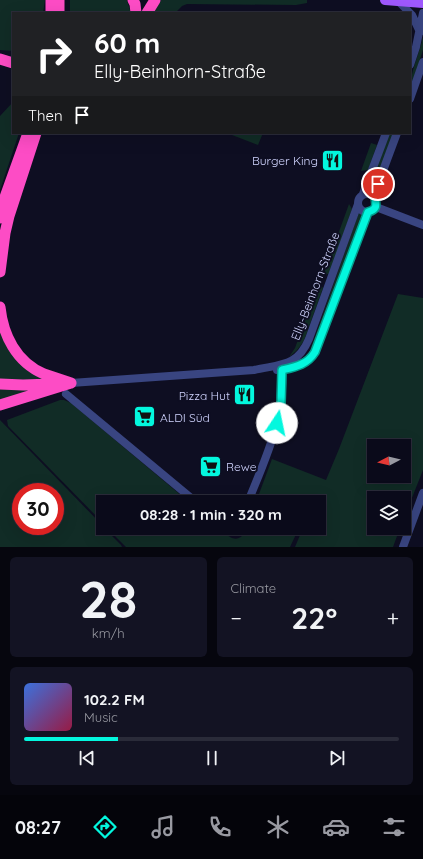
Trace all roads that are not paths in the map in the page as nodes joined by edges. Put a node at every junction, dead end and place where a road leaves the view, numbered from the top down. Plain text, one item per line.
1 (51, 0) edge
2 (59, 0) edge
3 (133, 0) edge
4 (385, 0) edge
5 (398, 1) edge
6 (423, 3) edge
7 (57, 12) edge
8 (57, 12) edge
9 (136, 12) edge
10 (409, 12) edge
11 (423, 13) edge
12 (411, 14) edge
13 (420, 32) junction
14 (411, 62) edge
15 (423, 62) edge
16 (411, 96) edge
17 (28, 134) edge
18 (36, 134) edge
19 (386, 134) edge
20 (397, 134) edge
21 (364, 194) junction
22 (375, 197) junction
23 (358, 204) junction
24 (376, 207) junction
25 (368, 212) junction
26 (0, 218) edge
27 (423, 225) edge
28 (0, 272) edge
29 (0, 307) edge
30 (281, 367) junction
31 (71, 383) junction
32 (0, 384) edge
33 (66, 394) dead end
34 (0, 405) edge
35 (423, 493) edge
36 (188, 495) edge
37 (251, 495) edge
38 (403, 547) edge

1 - 7 highway
2 - 8 highway
3 - 9 highway
4 - 5 main road
5 - 6 main road
5 - 10 street
11 - 13 street
12 - 13 street
13 - 14 street
15 - 16 street
17 - 26 highway
18 - 28 highway
19 - 21 street, Elly-Beinhorn-Straße
20 - 22 street
21 - 22 street
21 - 23 street, Elly-Beinhorn-Straße
22 - 24 street
23 - 25 street
23 - 30 street, Elly-Beinhorn-Straße
24 - 25 street
24 - 27 street
25 - 30 street, Elly-Beinhorn-Straße
29 - 31 highway
30 - 31 street, Elly-Beinhorn-Straße
30 - 37 street
31 - 32 highway
31 - 34 highway
33 - 36 street
35 - 38 street

